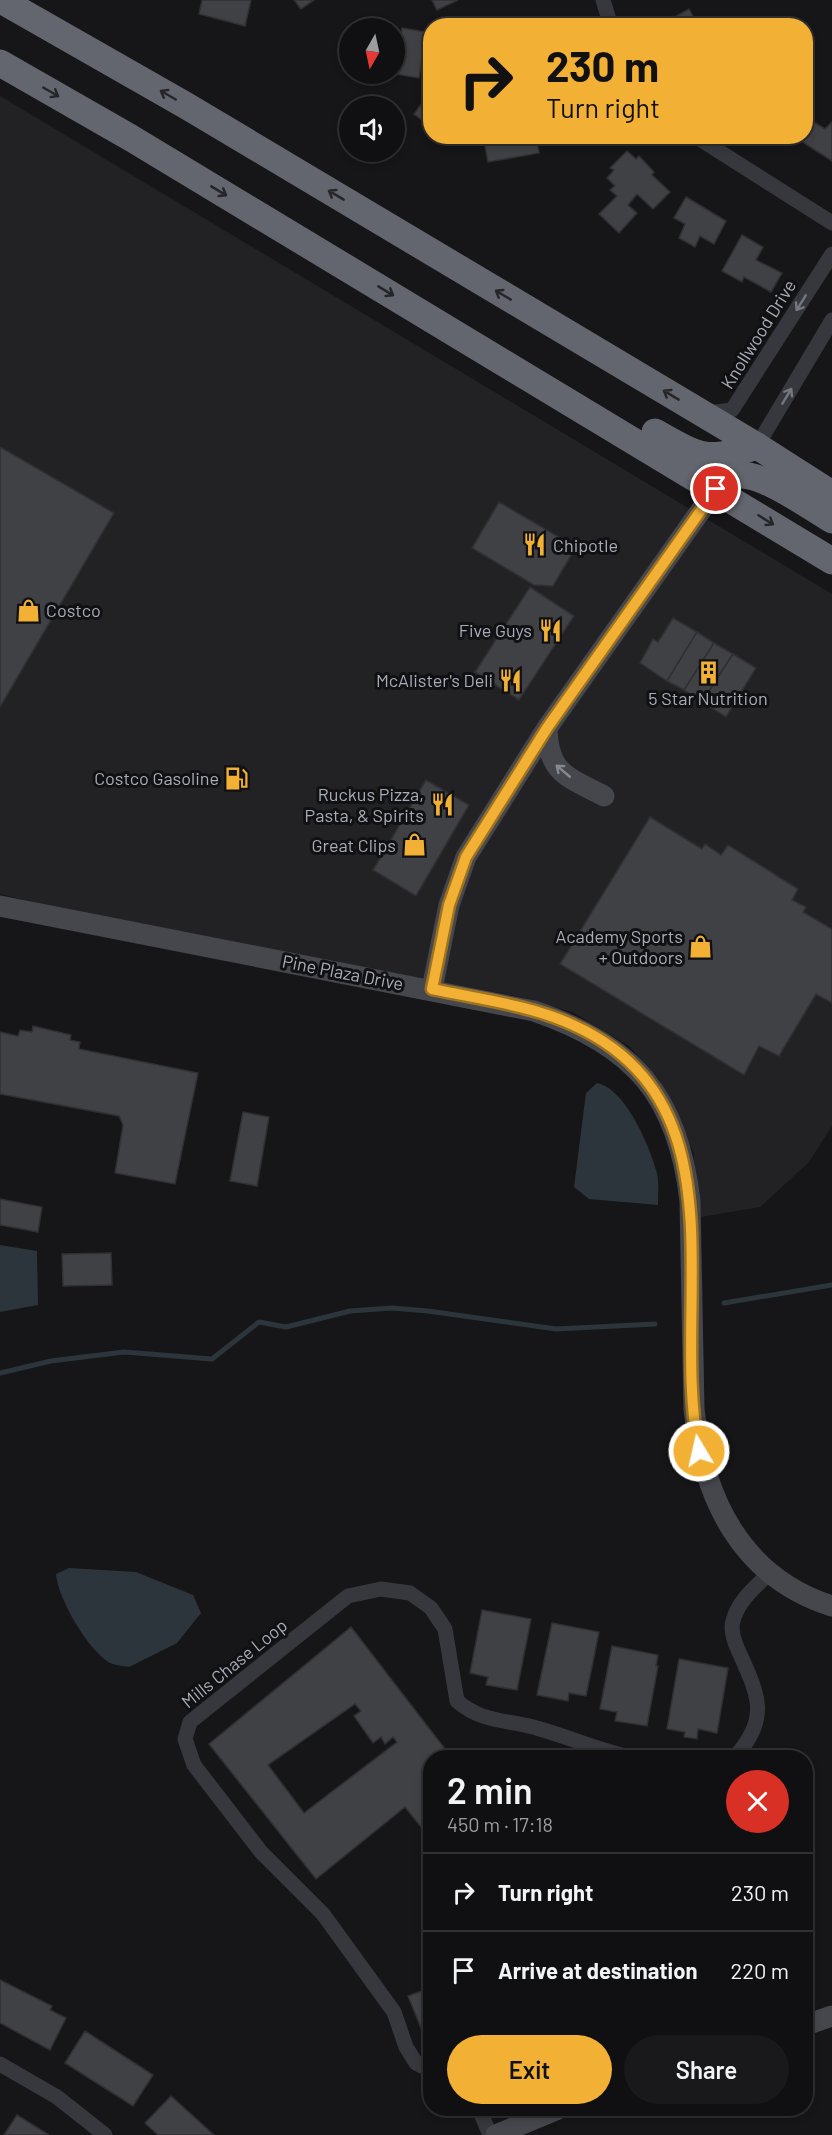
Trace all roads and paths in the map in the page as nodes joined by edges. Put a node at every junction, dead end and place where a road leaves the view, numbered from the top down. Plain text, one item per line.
1 (1, 0) edge
2 (603, 0) edge
3 (606, 18) edge
4 (0, 63) edge
5 (707, 144) edge
6 (832, 224) edge
7 (832, 254) edge
8 (416, 309) junction
9 (832, 320) edge
10 (702, 413) junction
11 (757, 446) junction
12 (716, 489) junction
13 (832, 494) edge
14 (832, 520) edge
15 (832, 561) edge
16 (547, 728) junction
17 (604, 796) dead end
18 (0, 906) edge
19 (432, 989) junction
20 (770, 1573) junction
21 (832, 1606) edge
22 (598, 1750) edge
23 (741, 1750) edge
24 (832, 2016) edge
25 (813, 2023) edge
26 (0, 2064) edge
27 (423, 2066) edge
28 (482, 2116) edge
29 (541, 2116) edge
30 (105, 2135) edge
31 (490, 2135) edge
32 (496, 2135) edge

10 -> 1 highway
2 - 3 street
4 -> 8 highway
5 - 6 street
7 -> 10 street, Knollwood Drive
8 - 11 highway
8 - 12 highway
11 -> 9 street
10 - 11 highway
11 - 13 highway
12 - 14 highway
12 -> 15 highway
12 - 16 street
17 -> 16 street
16 - 19 street
18 - 19 street, Pine Plaza Drive
19 - 20 street, Pine Plaza Drive
20 - 21 street, Pine Plaza Drive
20 - 23 street
22 - 27 street, Mills Chase Loop
24 - 25 street
26 - 30 street
28 - 31 street
29 - 32 street

